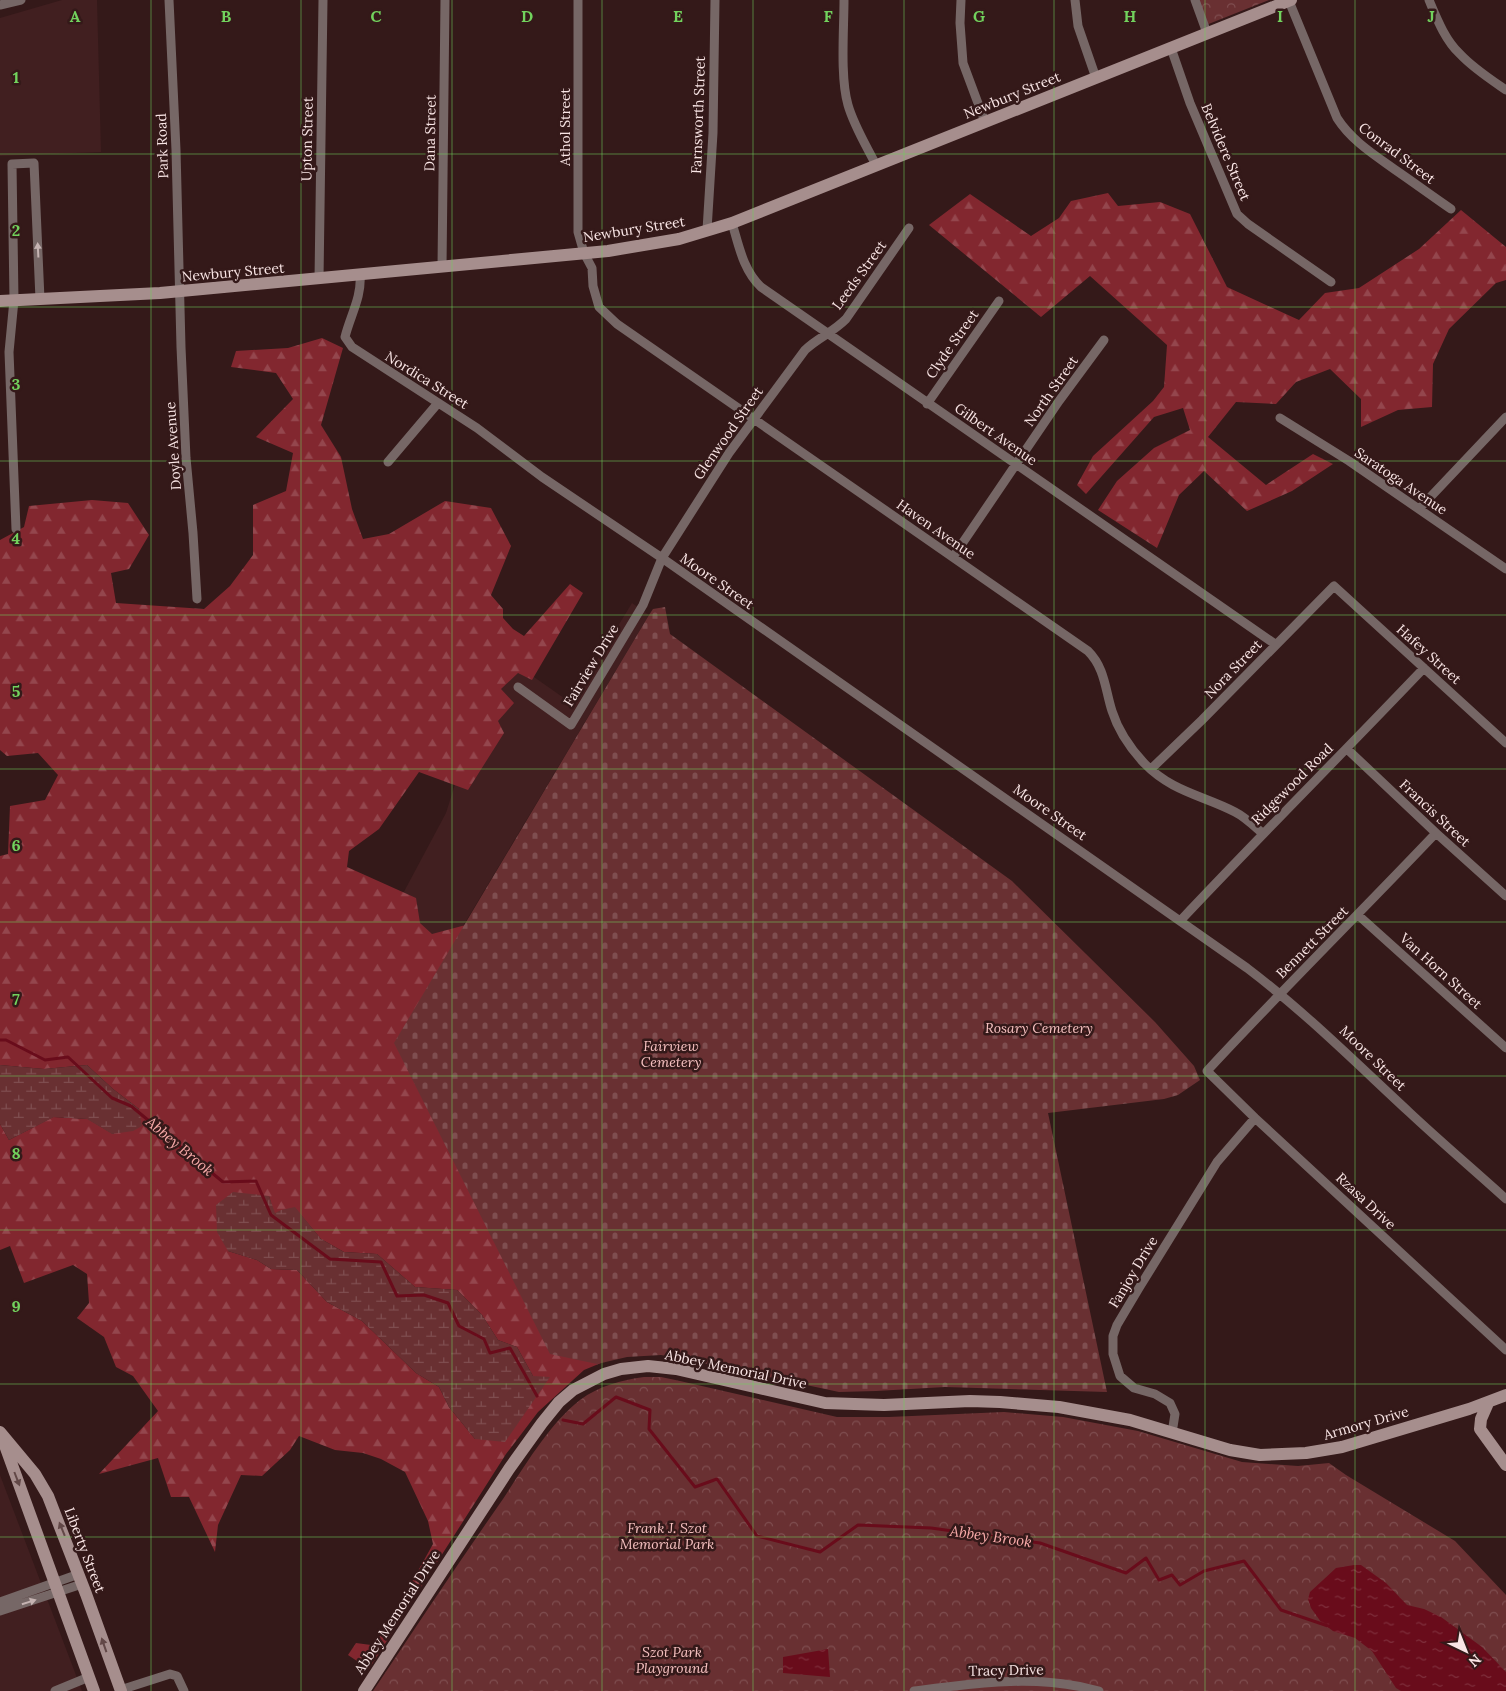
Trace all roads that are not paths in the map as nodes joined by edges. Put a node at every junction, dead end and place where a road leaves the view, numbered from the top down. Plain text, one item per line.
1 (21, 0) edge
2 (169, 0) edge
3 (323, 0) edge
4 (445, 0) edge
5 (578, 0) edge
6 (715, 0) edge
7 (844, 0) edge
8 (961, 0) edge
9 (1075, 0) edge
10 (1195, 0) edge
11 (1290, 0) edge
12 (1429, 0) edge
13 (0, 5) edge
14 (1207, 33) junction
15 (1171, 48) junction
16 (1096, 78) junction
17 (1506, 90) edge
18 (985, 122) junction
19 (876, 165) junction
20 (1451, 209) dead end
21 (732, 223) junction
22 (909, 228) dead end
23 (707, 230) junction
24 (584, 253) junction
25 (442, 267) junction
26 (360, 275) junction
27 (319, 279) junction
28 (1331, 282) dead end
29 (179, 292) junction
30 (40, 299) junction
31 (14, 300) junction
32 (0, 301) edge
33 (999, 301) dead end
34 (827, 335) junction
35 (1104, 340) dead end
36 (438, 403) junction
37 (927, 404) junction
38 (1506, 417) edge
39 (753, 418) junction
40 (1280, 418) dead end
41 (388, 462) dead end
42 (1016, 465) junction
43 (550, 482) joint
44 (1419, 509) junction
45 (16, 529) dead end
46 (953, 557) junction
47 (662, 558) junction
48 (1506, 569) edge
49 (1334, 586) joint
50 (197, 598) dead end
51 (1275, 644) junction
52 (1424, 668) junction
53 (518, 687) dead end
54 (1506, 743) edge
55 (1347, 749) junction
56 (1150, 769) junction
57 (1436, 833) junction
58 (1262, 834) junction
59 (1506, 896) edge
60 (1358, 915) junction
61 (1181, 920) junction
62 (1280, 993) junction
63 (1506, 1048) edge
64 (1208, 1071) joint
65 (1255, 1118) junction
66 (1506, 1199) edge
67 (1506, 1350) edge
68 (1506, 1395) edge
69 (1488, 1403) junction
70 (0, 1433) edge
71 (1172, 1433) junction
72 (1506, 1465) edge
73 (81, 1579) junction
74 (57, 1587) junction
75 (0, 1602) edge
76 (0, 1611) edge
77 (90, 1677) junction
78 (121, 1690) edge
79 (55, 1691) edge
80 (94, 1691) edge
81 (184, 1691) edge
82 (364, 1691) edge
83 (914, 1691) edge
84 (1099, 1691) edge

1 - 13 street
2 - 29 street, Park Road
3 - 27 street, Upton Street
4 - 25 street, Dana Street
5 - 24 street, Athol Street
6 - 23 street, Farnsworth Street
7 - 19 street
8 - 18 street
9 - 16 street
10 - 14 street
11 - 14 main road, Newbury Street
11 - 20 street, Conrad Street
12 - 17 street
14 - 15 main road, Newbury Street
15 - 16 main road, Newbury Street
15 - 28 street, Belvidere Street
16 - 18 main road, Newbury Street
18 - 19 main road, Newbury Street
19 - 21 main road, Newbury Street
21 - 23 main road, Newbury Street
21 - 34 street, Gilbert Avenue
22 - 34 street, Leeds Street
23 - 24 main road, Newbury Street
24 - 25 main road, Newbury Street
24 - 39 street, Haven Avenue
25 - 26 main road, Newbury Street
26 - 27 main road, Newbury Street
26 - 36 street, Nordica Street
27 - 29 main road, Newbury Street
29 - 30 main road, Newbury Street
29 - 50 street, Doyle Avenue
30 - 31 main road, Newbury Street
30 -> 31 street
31 - 32 main road, Newbury Street
31 - 45 street
33 - 37 street, Clyde Street
34 - 37 street, Gilbert Avenue
34 - 39 street, Glenwood Street
35 - 42 street, North Street
36 - 41 street
36 - 43 street, Nordica Street
37 - 42 street, Gilbert Avenue
38 - 44 street
39 - 46 street, Haven Avenue
39 - 47 street, Glenwood Street
40 - 44 street, Saratoga Avenue
42 - 46 street, North Street
42 - 51 street, Gilbert Avenue
43 - 47 street, Moore Street
44 - 48 street, Saratoga Avenue
46 - 56 street, Haven Avenue
47 - 53 street, Fairview Drive
47 - 61 street, Moore Street
49 - 51 street, Nora Street
49 - 52 street, Hafey Street
51 - 56 street, Nora Street
52 - 54 street, Hafey Street
52 - 55 street, Ridgewood Road
55 - 57 street, Francis Street
55 - 58 street, Ridgewood Road
56 - 58 street, Haven Avenue
57 - 59 street, Francis Street
57 - 60 street, Bennett Street
58 - 61 street, Ridgewood Road
60 - 62 street, Bennett Street
60 - 63 street, Van Horn Street
61 - 62 street, Moore Street
62 - 64 street, Bennett Street
62 - 66 street, Moore Street
64 - 65 street, Rzasa Drive
65 - 67 street, Rzasa Drive
65 - 71 street, Fanjoy Drive
68 - 69 main road, Armory Drive
69 - 71 main road, Armory Drive
69 - 72 main road
73 -> 70 main road, Liberty Street
70 -> 74 main road, Liberty Street
71 - 82 main road, Abbey Memorial Drive
73 - 74 street
78 -> 73 main road, Liberty Street
74 - 75 street
76 -> 74 street
74 - 77 main road, Liberty Street
77 - 79 street
77 - 80 main road, Liberty Street
78 - 81 street
83 - 84 street, Tracy Drive

